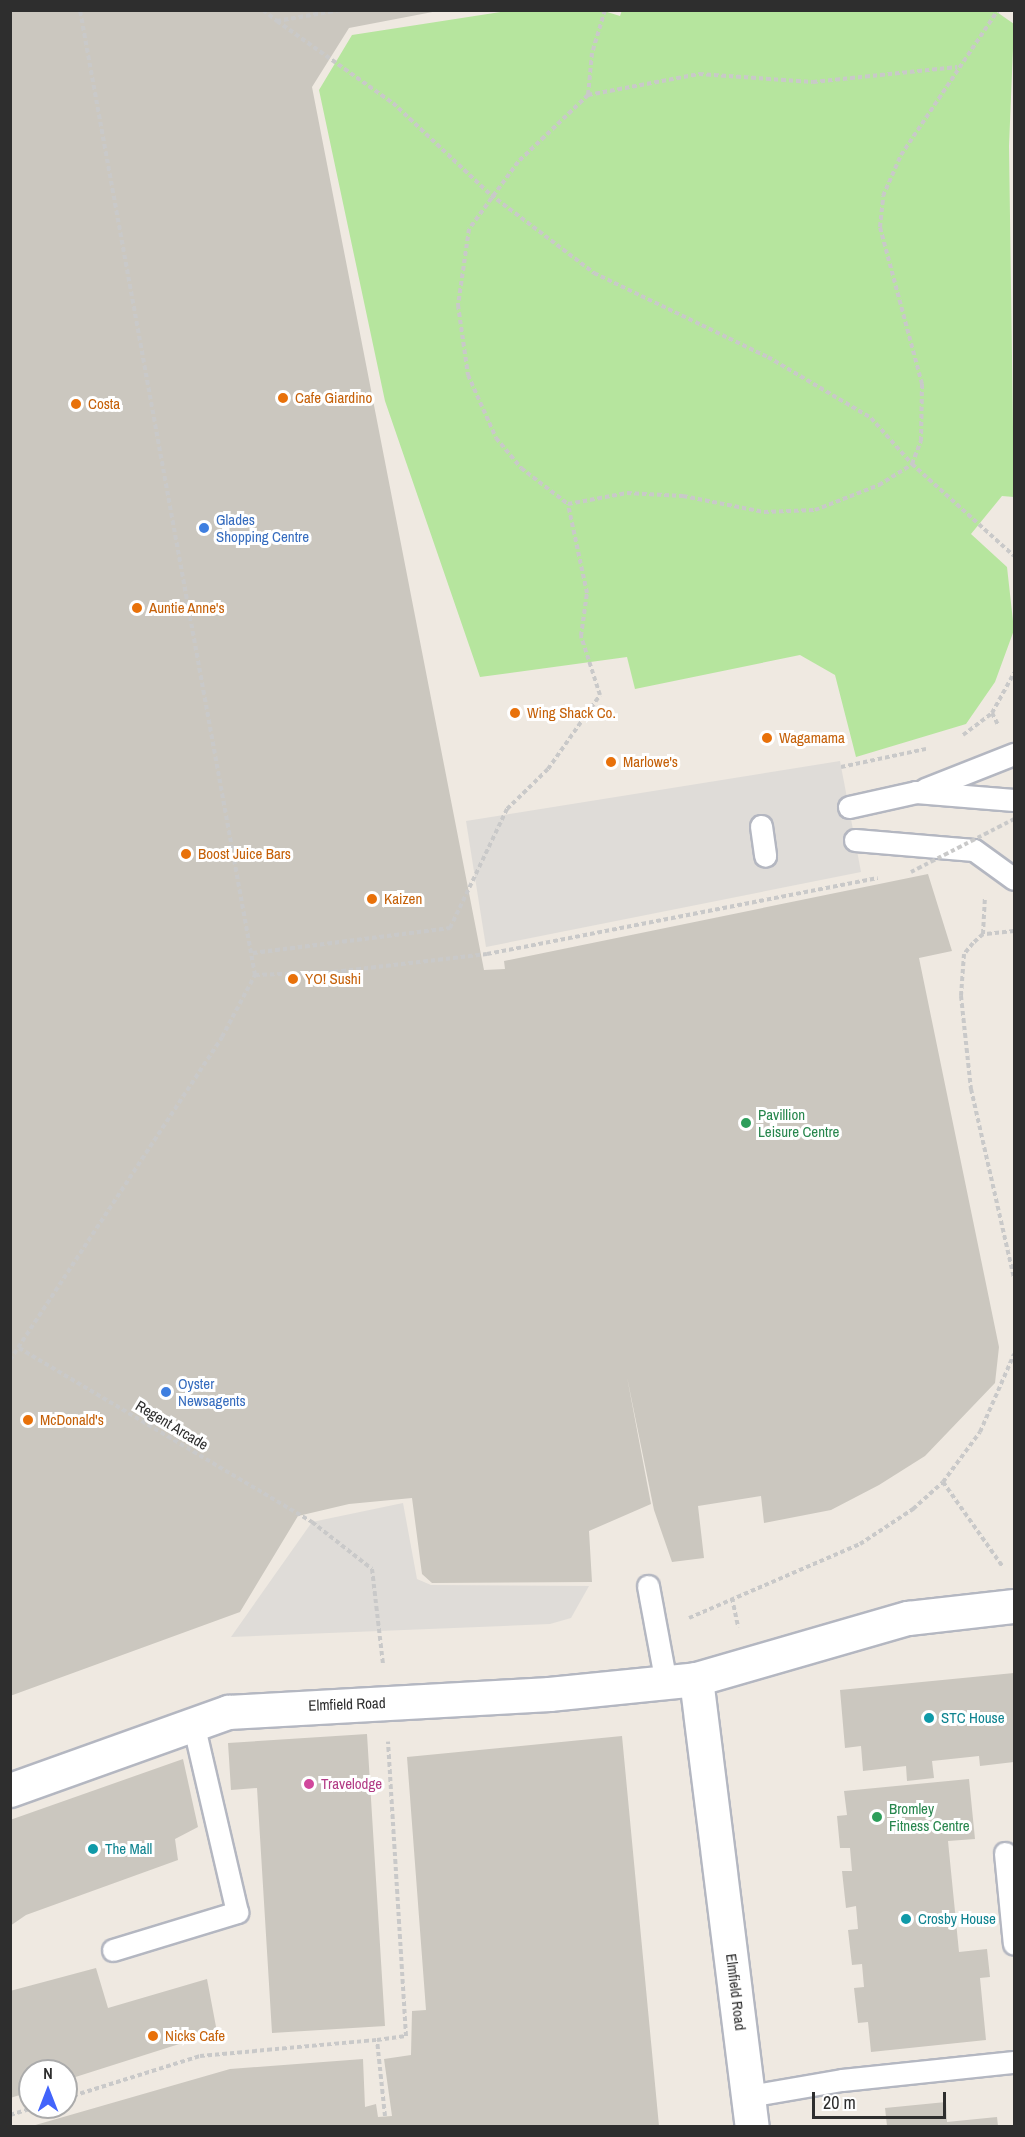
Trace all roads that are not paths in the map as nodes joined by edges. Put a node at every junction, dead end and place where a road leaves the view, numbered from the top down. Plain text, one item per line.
1 (1014, 754) edge
2 (916, 792) junction
3 (1014, 800) edge
4 (849, 807) dead end
5 (761, 826) dead end
6 (855, 840) dead end
7 (765, 856) dead end
8 (1014, 879) edge
9 (648, 1586) dead end
10 (1012, 1590) edge
11 (681, 1681) junction
12 (193, 1723) junction
13 (10, 1790) edge
14 (1005, 1853) dead end
15 (1014, 1944) edge
16 (113, 1950) dead end
17 (1014, 2062) edge
18 (751, 2111) edge

1 - 2 lane
2 - 3 lane
2 - 4 lane
5 - 7 lane
6 - 8 lane
9 - 11 lane
10 - 11 street, Elmfield Road
11 - 12 street, Elmfield Road
11 - 18 street, Elmfield Road
12 - 13 street, Elmfield Road
12 - 16 lane
14 - 15 lane
17 - 18 lane

